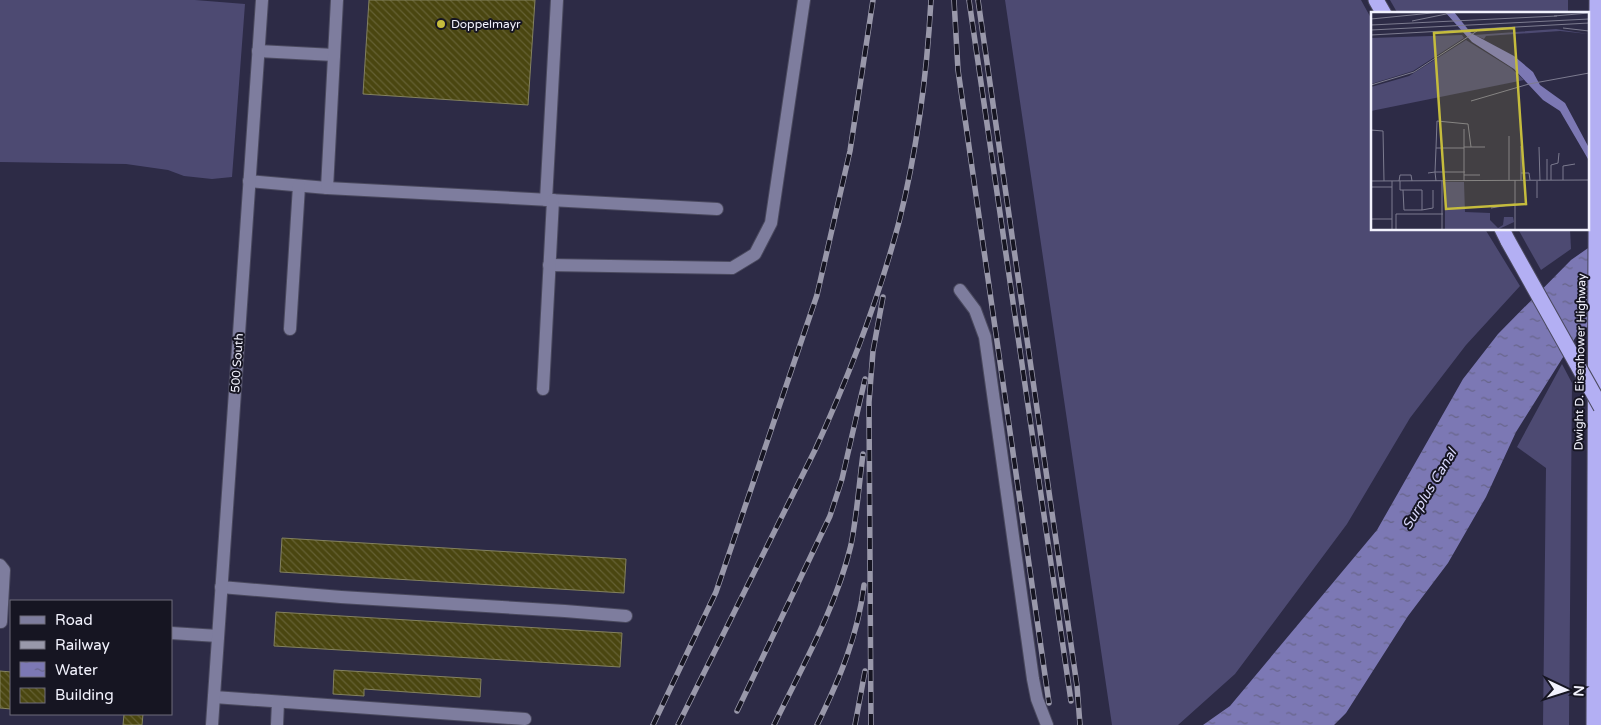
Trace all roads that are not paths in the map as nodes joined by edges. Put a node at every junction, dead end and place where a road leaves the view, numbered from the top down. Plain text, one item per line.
1 (262, 0) edge
2 (337, 0) edge
3 (557, 0) edge
4 (804, 0) edge
5 (1376, 0) edge
6 (1596, 0) edge
7 (1383, 12) edge
8 (258, 51) junction
9 (334, 55) junction
10 (249, 181) junction
11 (299, 186) junction
12 (326, 188) junction
13 (549, 200) junction
14 (717, 208) dead end
15 (1505, 235) edge
16 (549, 264) junction
17 (960, 290) dead end
18 (290, 329) dead end
19 (543, 389) dead end
20 (1601, 407) edge
21 (0, 565) edge
22 (221, 587) junction
23 (626, 616) dead end
24 (4, 622) edge
25 (172, 633) edge
26 (218, 636) junction
27 (214, 697) junction
28 (278, 702) junction
29 (525, 719) dead end
30 (212, 725) edge
31 (277, 725) edge
32 (1047, 725) edge
33 (1594, 725) edge

1 - 8 street, 500 South
2 - 9 street
3 - 13 street
4 - 16 street
5 - 7 highway
6 - 33 highway, Dwight D. Eisenhower Highway
8 - 9 street
8 - 10 street, 500 South
9 - 12 street
10 - 11 street
10 - 22 street, 500 South
11 - 12 street
11 - 18 street
12 - 13 street
13 - 14 street
13 - 16 street
15 - 20 highway, bridge
16 - 19 street
17 - 32 street
21 - 24 street
22 - 23 street
22 - 26 street, 500 South
25 - 26 street
26 - 27 street, 500 South
27 - 28 street
27 - 30 street, 500 South
28 - 29 street
28 - 31 street

